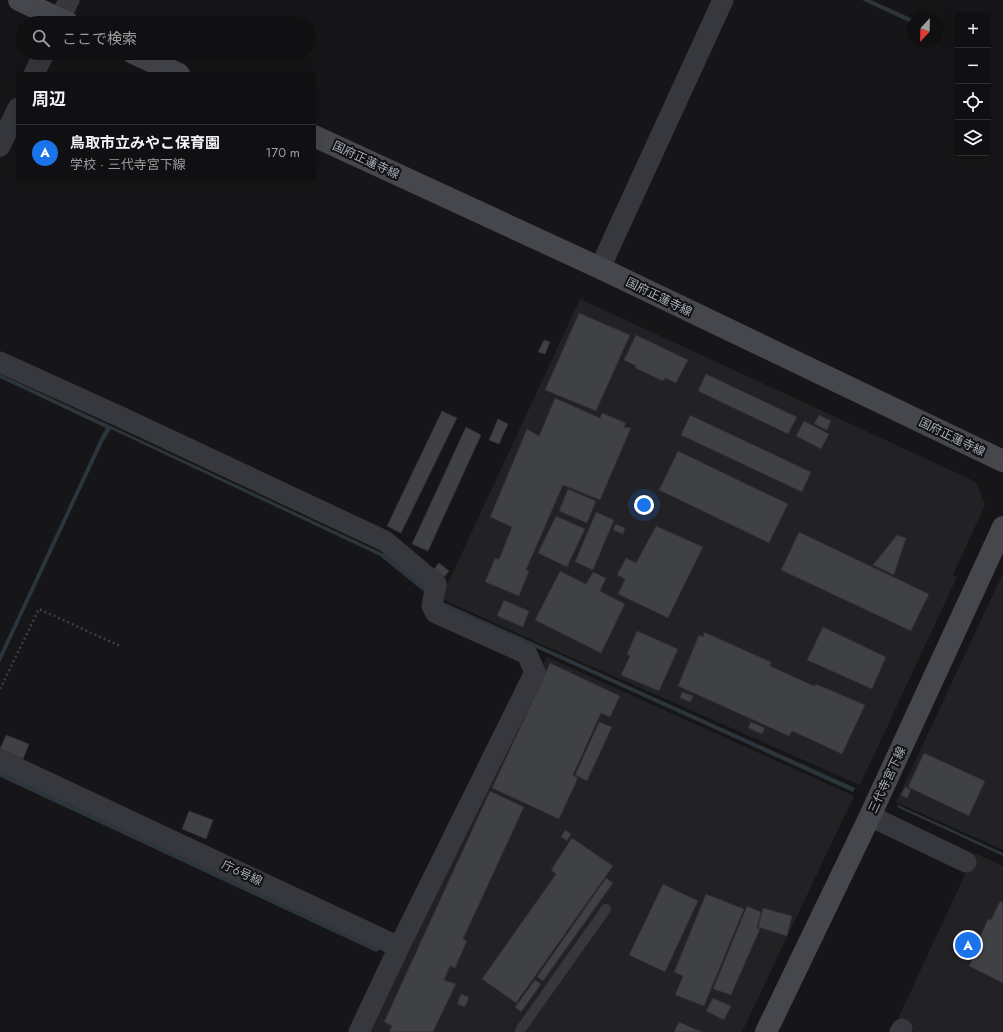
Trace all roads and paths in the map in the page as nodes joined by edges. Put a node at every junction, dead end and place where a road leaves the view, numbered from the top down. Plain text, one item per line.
1 (19, 0) edge
2 (723, 0) edge
3 (64, 16) edge
4 (41, 60) edge
5 (149, 60) edge
6 (35, 72) edge
7 (175, 72) edge
8 (16, 112) edge
9 (316, 137) edge
10 (0, 146) edge
11 (600, 268) junction
12 (0, 362) edge
13 (1003, 461) edge
14 (1003, 527) edge
15 (120, 646) dead end
16 (0, 689) edge
17 (0, 760) edge
18 (870, 816) junction
19 (966, 862) dead end
20 (606, 909) dead end
21 (399, 947) junction
22 (359, 1032) edge
23 (520, 1032) edge
24 (766, 1032) edge

1 - 3 main road
2 - 11 street
4 - 6 street
5 - 7 main road
8 - 10 street
9 - 11 main road, 国府正蓮寺線
11 - 13 main road, 国府正蓮寺線
12 - 21 street
14 - 18 main road, 三代寺宮下線
15 - 16 path
17 - 21 street, 庁6号線
18 - 19 street
18 - 24 main road, 三代寺宮下線
20 - 23 lane
21 - 22 street

